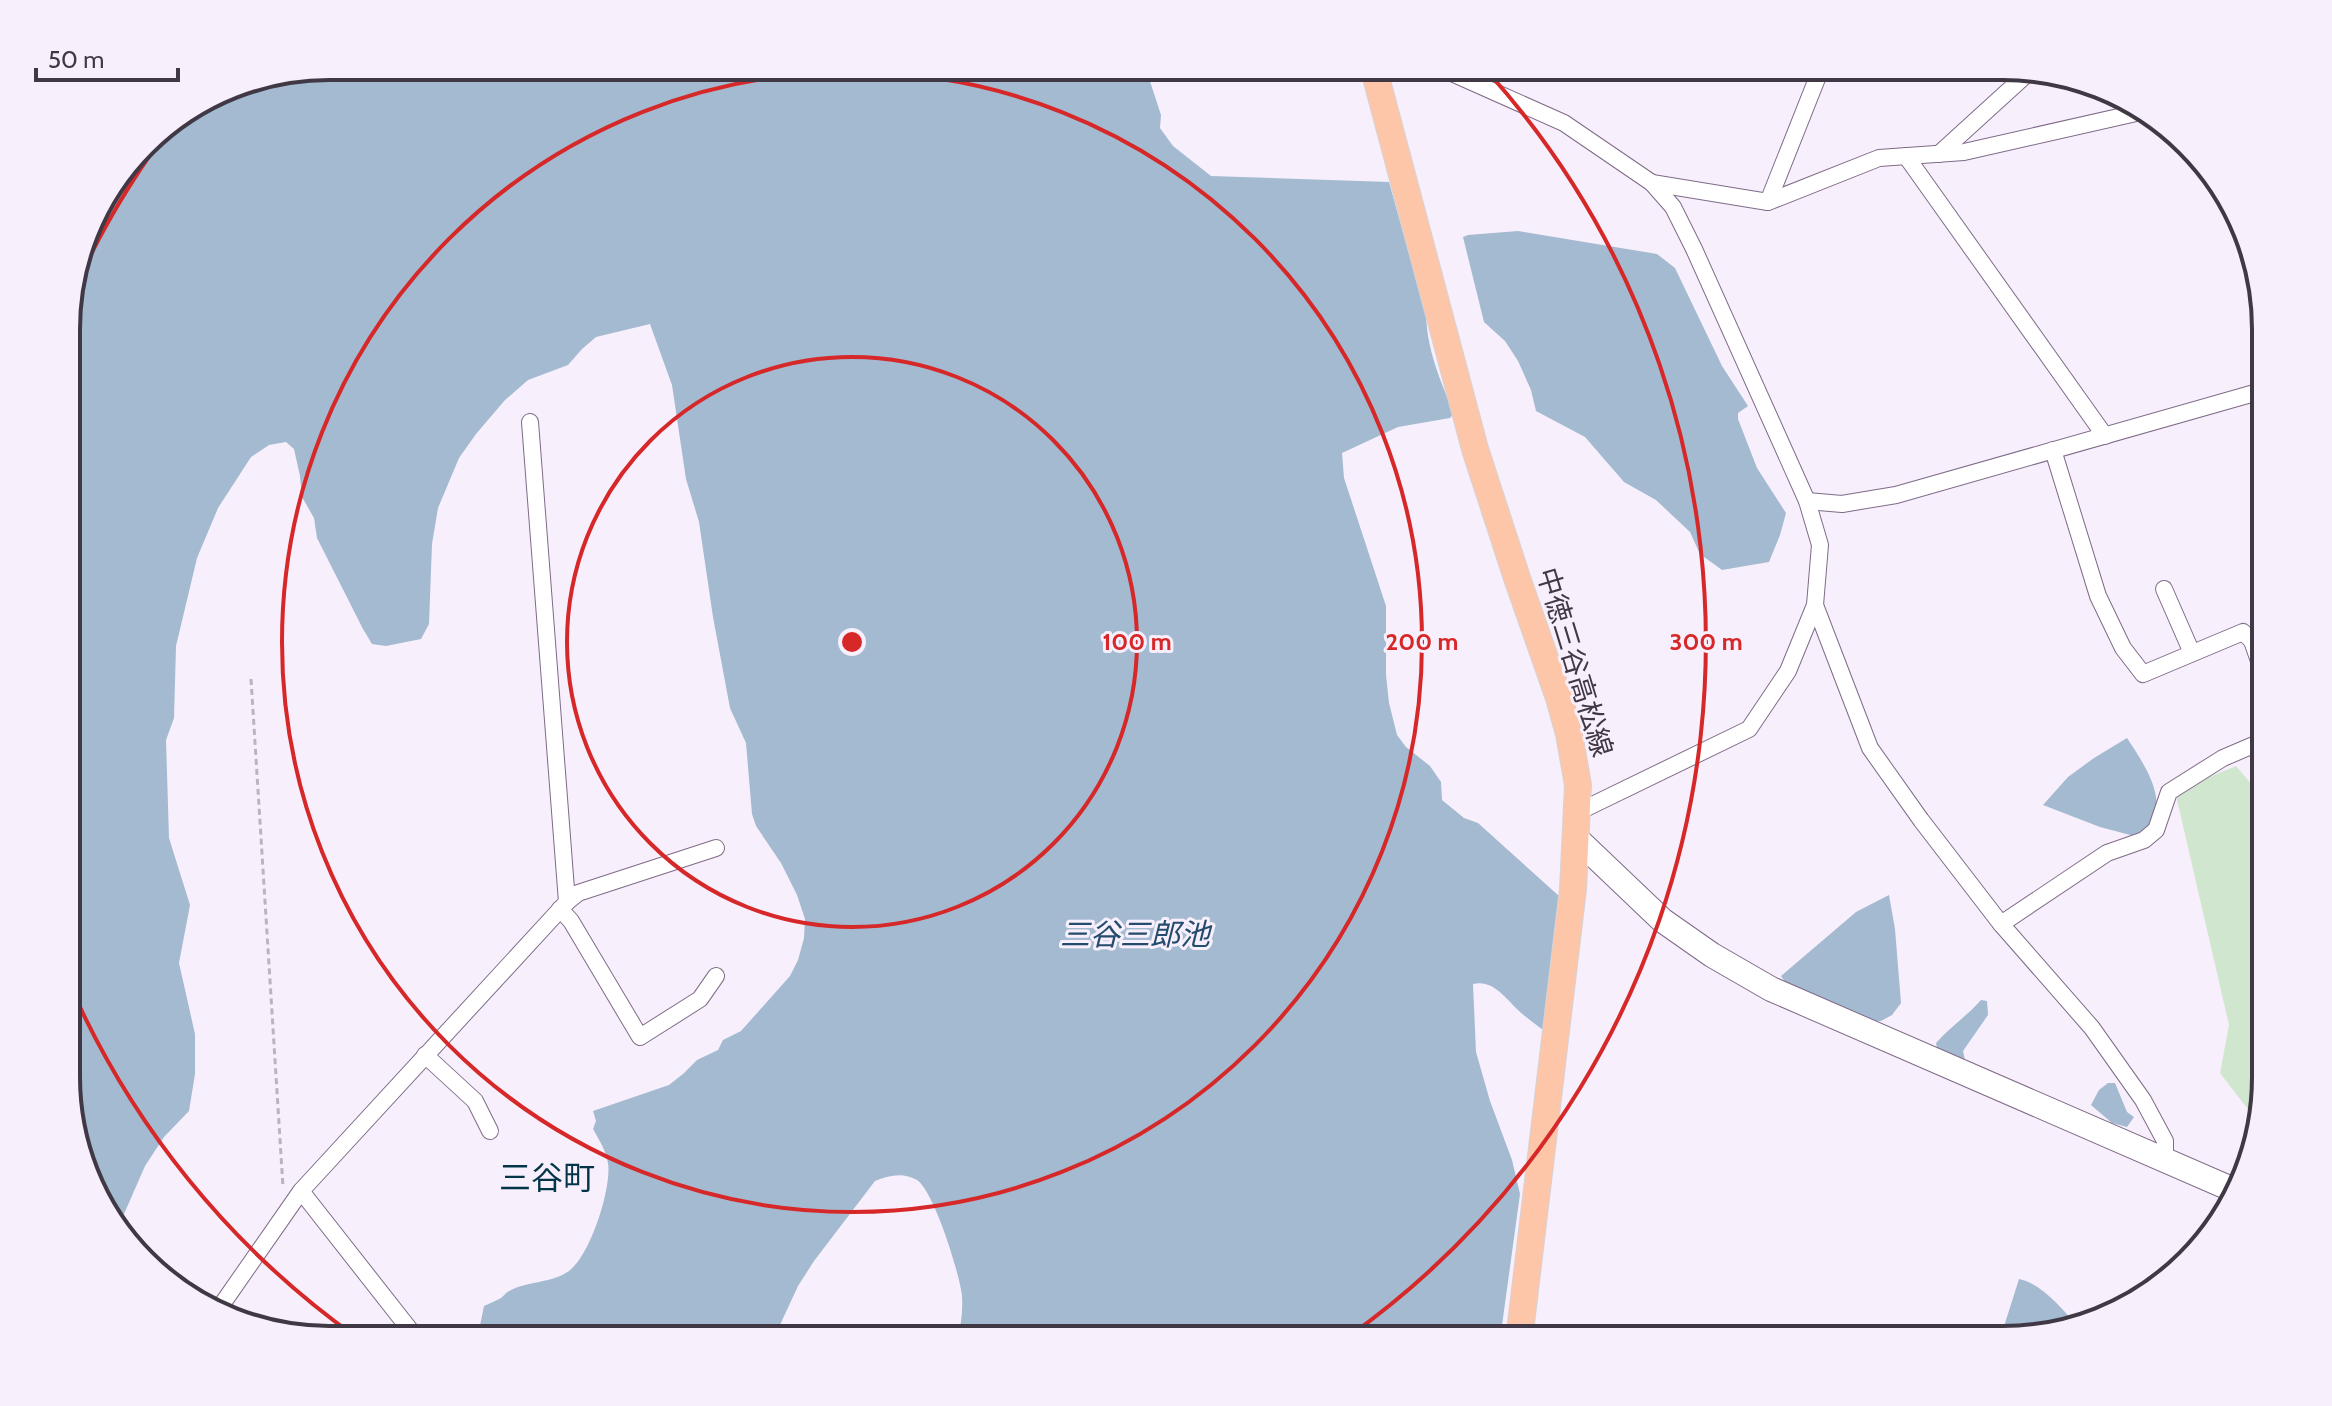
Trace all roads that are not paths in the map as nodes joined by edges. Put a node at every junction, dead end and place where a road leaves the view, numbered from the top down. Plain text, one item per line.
1 (1377, 80) edge
2 (1467, 80) edge
3 (1816, 80) edge
4 (2019, 81) edge
5 (2129, 115) edge
6 (1939, 154) junction
7 (1906, 156) junction
8 (1652, 183) junction
9 (1768, 202) junction
10 (2251, 394) edge
11 (530, 422) dead end
12 (2105, 436) junction
13 (2053, 450) junction
14 (1807, 501) junction
15 (2164, 589) dead end
16 (1815, 605) junction
17 (2251, 640) edge
18 (2192, 653) junction
19 (2251, 746) edge
20 (1578, 812) junction
21 (1577, 839) junction
22 (716, 848) dead end
23 (563, 905) junction
24 (2001, 924) junction
25 (716, 976) dead end
26 (425, 1055) junction
27 (490, 1131) dead end
28 (2165, 1160) junction
29 (2226, 1187) edge
30 (301, 1191) junction
31 (224, 1302) edge
32 (1521, 1325) edge
33 (407, 1326) edge

1 - 20 main road, 中徳三谷高松線
2 - 8 street
3 - 9 street
4 - 6 street
5 - 6 street
6 - 7 street
7 - 9 street
7 - 12 street
8 - 9 street
8 - 14 street
10 - 12 street
11 - 23 street
12 - 13 street
13 - 14 street
13 - 18 street
14 - 16 street
15 - 18 street
16 - 20 street
16 - 24 street
17 - 18 street
19 - 24 street
20 - 21 main road, 中徳三谷高松線
21 - 28 street
21 - 32 main road, 中徳三谷高松線
22 - 23 street
23 - 25 street
23 - 26 street
24 - 28 street
26 - 27 street
26 - 30 street
28 - 29 street
30 - 31 street
30 - 33 street

